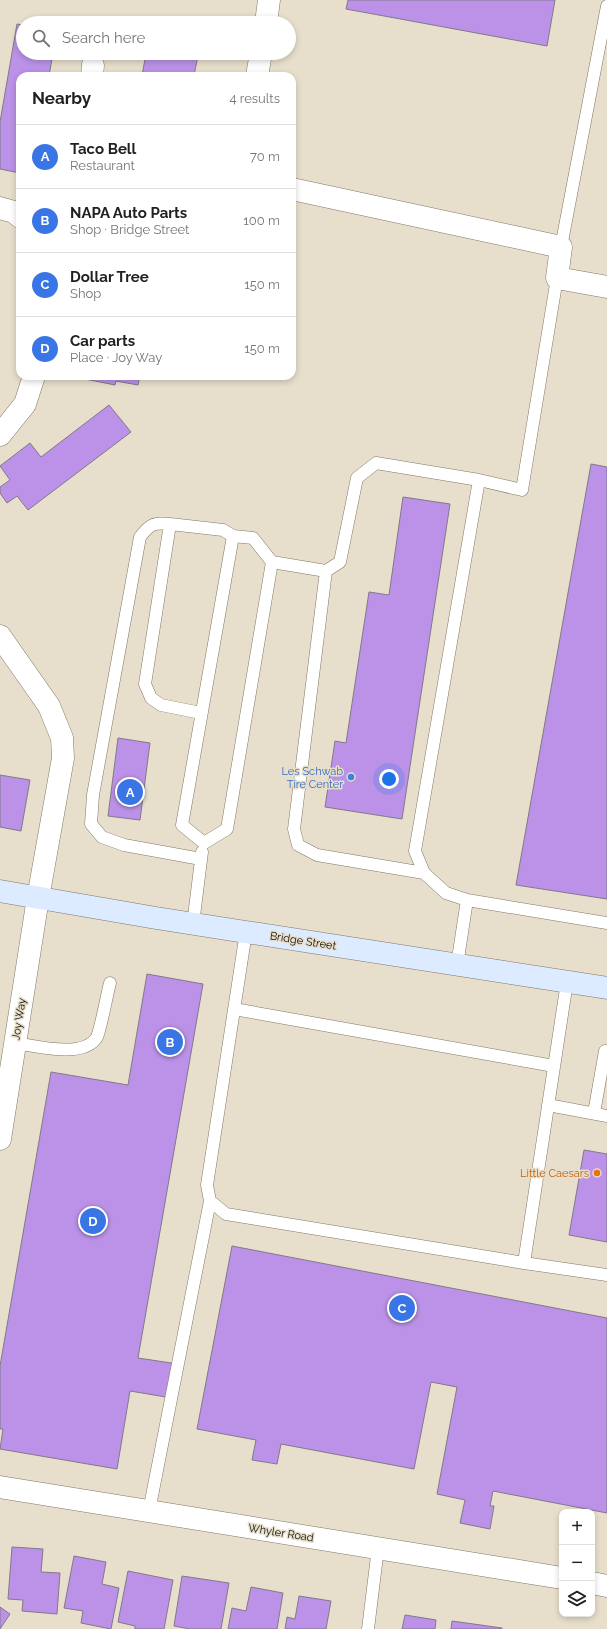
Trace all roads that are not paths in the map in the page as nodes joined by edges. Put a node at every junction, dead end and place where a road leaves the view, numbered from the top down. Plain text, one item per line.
1 (269, 0) edge
2 (607, 6) edge
3 (267, 16) edge
4 (260, 60) edge
5 (258, 72) edge
6 (296, 190) edge
7 (0, 208) edge
8 (16, 214) edge
9 (561, 247) junction
10 (557, 278) junction
11 (607, 287) edge
12 (33, 380) edge
13 (0, 434) edge
14 (479, 480) junction
15 (170, 524) junction
16 (233, 536) junction
17 (272, 562) junction
18 (326, 572) junction
19 (0, 636) edge
20 (201, 712) junction
21 (204, 843) junction
22 (202, 859) junction
23 (424, 873) junction
24 (0, 891) edge
25 (38, 898) junction
26 (467, 900) junction
27 (607, 923) edge
28 (193, 924) junction
29 (246, 932) junction
30 (457, 965) junction
31 (567, 982) junction
32 (110, 983) dead end
33 (607, 988) edge
34 (234, 1009) junction
35 (15, 1043) junction
36 (607, 1052) edge
37 (6, 1064) edge
38 (554, 1066) junction
39 (548, 1105) junction
40 (594, 1113) junction
41 (607, 1116) edge
42 (0, 1139) edge
43 (210, 1201) junction
44 (524, 1263) junction
45 (607, 1275) edge
46 (0, 1487) edge
47 (149, 1511) junction
48 (378, 1548) junction
49 (559, 1578) edge
50 (595, 1584) edge
51 (607, 1586) edge
52 (368, 1629) edge

1 - 3 street
2 - 9 lane
4 - 5 street
6 - 9 street
7 - 8 street
9 - 10 street
10 - 11 street
10 - 14 lane
12 - 13 street
14 - 18 lane
14 - 23 lane
15 - 16 lane
15 - 20 lane
15 - 22 lane
16 - 17 lane
16 - 20 lane
17 - 18 lane
17 - 21 lane
18 - 23 lane
19 - 25 street, Joy Way
20 - 21 lane
21 - 22 lane
22 - 28 lane
23 - 26 lane
24 - 25 main road, Bridge Street
25 - 28 main road, Bridge Street
25 - 35 street, Joy Way
26 - 27 lane
26 - 30 lane
28 - 29 main road, Bridge Street
29 - 30 main road, Bridge Street
29 - 34 lane
30 - 31 main road, Bridge Street
31 - 33 main road, Bridge Street
31 - 38 lane
32 - 35 lane
34 - 38 lane
34 - 43 lane
35 - 37 street, Joy Way
36 - 40 lane
37 - 42 street, Joy Way
38 - 39 lane
39 - 40 lane
39 - 44 lane
40 - 41 lane
43 - 44 lane
43 - 47 lane
44 - 45 lane
46 - 47 street, Whyler Road
47 - 48 street, Whyler Road
48 - 49 street, Whyler Road
48 - 52 lane
50 - 51 street

